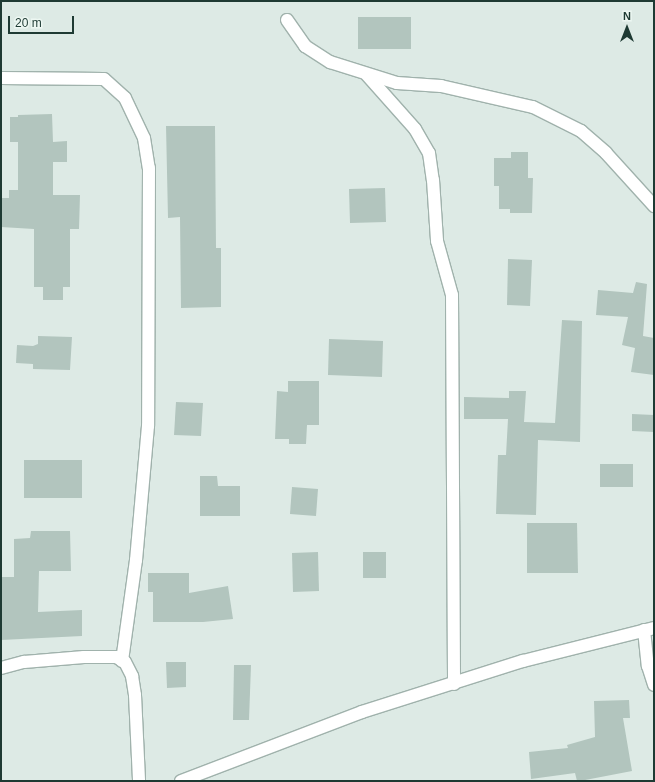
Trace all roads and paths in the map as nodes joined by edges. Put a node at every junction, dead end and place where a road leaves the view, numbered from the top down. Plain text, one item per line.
1 (287, 20) dead end
2 (368, 75) junction
3 (1, 78) edge
4 (654, 206) edge
5 (649, 629) edge
6 (122, 661) junction
7 (1, 668) edge
8 (454, 684) junction
9 (654, 685) edge
10 (139, 781) edge
11 (182, 781) edge

1 - 2 street
2 - 4 street
2 - 8 street
3 - 6 street
5 - 8 street
5 - 9 street
6 - 7 street
6 - 10 street
8 - 11 street

